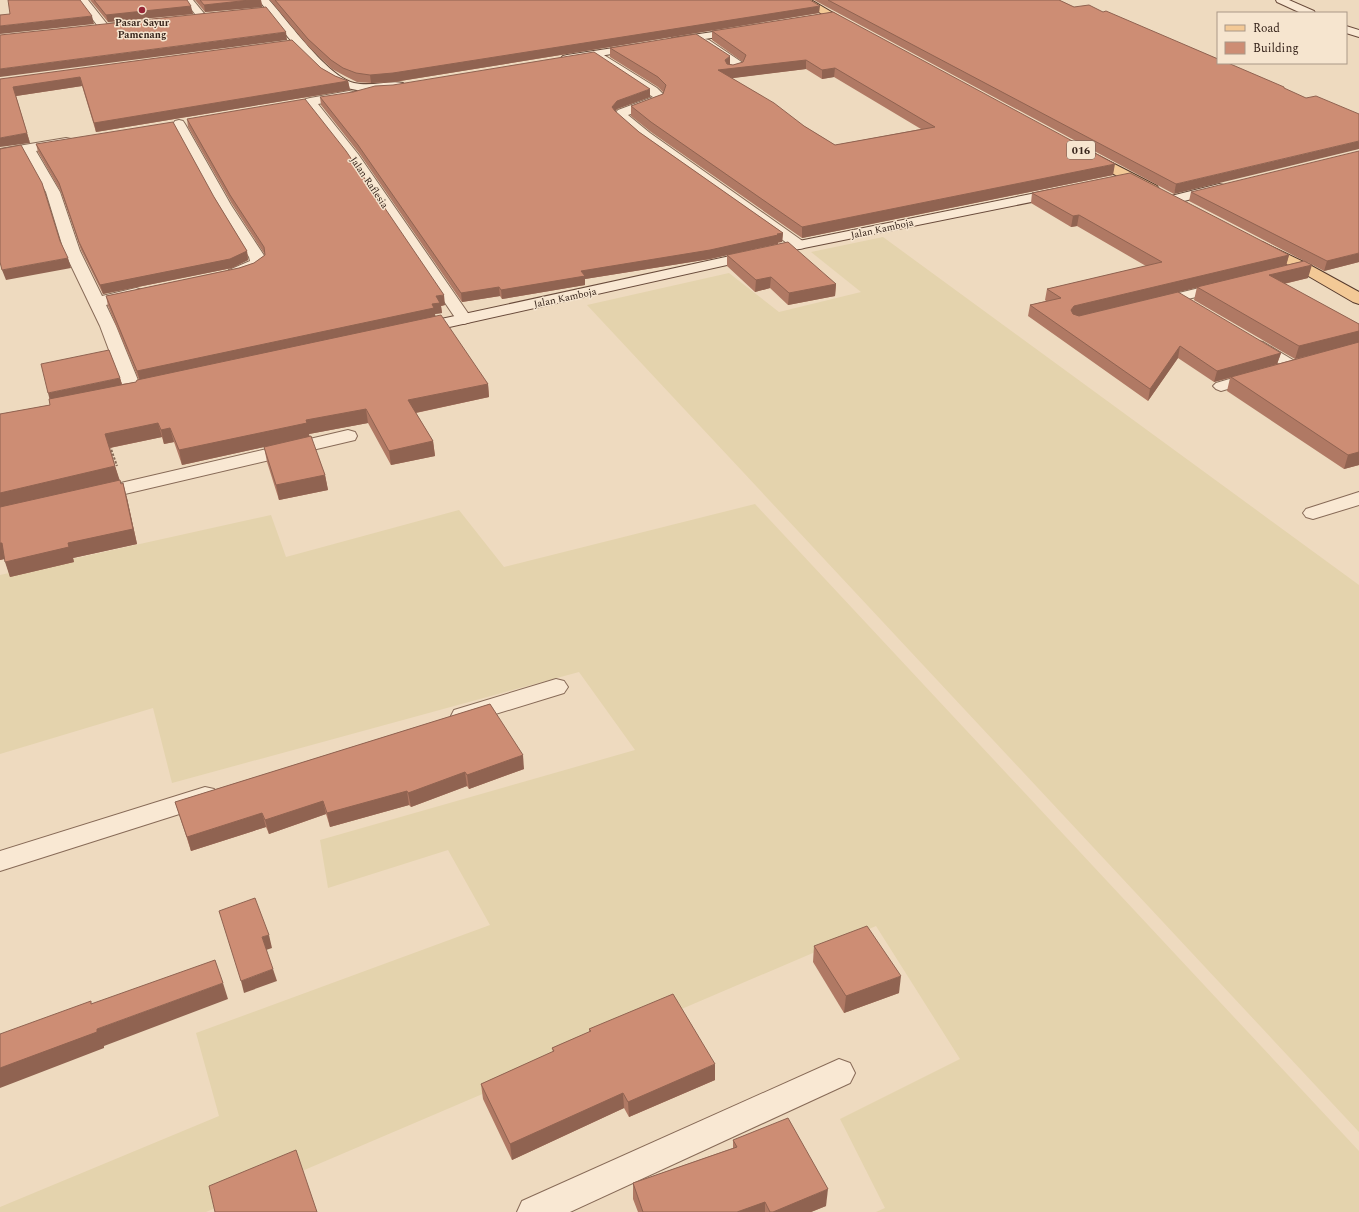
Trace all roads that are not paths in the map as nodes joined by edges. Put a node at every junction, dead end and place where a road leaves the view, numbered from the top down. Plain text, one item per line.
1 (83, 0) edge
2 (188, 0) edge
3 (264, 0) edge
4 (803, 0) edge
5 (1281, 0) edge
6 (272, 10) junction
7 (256, 11) edge
8 (1308, 12) edge
9 (832, 16) junction
10 (206, 17) joint
11 (817, 18) edge
12 (187, 19) edge
13 (142, 24) edge
14 (104, 27) junction
15 (89, 29) edge
16 (750, 29) edge
17 (1347, 29) edge
18 (860, 32) edge
19 (1359, 34) edge
20 (697, 37) junction
21 (299, 43) junction
22 (283, 45) edge
23 (595, 54) junction
24 (556, 60) edge
25 (732, 70) edge
26 (409, 84) edge
27 (375, 88) junction
28 (310, 102) junction
29 (294, 104) edge
30 (194, 121) edge
31 (179, 124) junction
32 (164, 126) edge
33 (81, 140) edge
34 (1075, 148) edge
35 (28, 149) junction
36 (0, 153) edge
37 (1131, 177) junction
38 (1108, 182) edge
39 (1232, 185) edge
40 (1077, 188) edge
41 (1172, 200) junction
42 (1186, 207) edge
43 (1248, 239) edge
44 (799, 245) junction
45 (1303, 267) junction
46 (1281, 273) edge
47 (221, 276) edge
48 (1236, 284) edge
49 (151, 290) edge
50 (1178, 297) junction
51 (1359, 299) edge
52 (97, 302) junction
53 (1147, 304) edge
54 (1198, 309) edge
55 (464, 319) junction
56 (403, 332) edge
57 (1245, 338) edge
58 (1308, 362) edge
59 (1293, 366) junction
60 (1221, 386) dead end
61 (134, 390) edge
62 (348, 436) dead end
63 (77, 498) edge
64 (1359, 498) edge
65 (1314, 513) dead end
66 (556, 687) dead end
67 (442, 722) edge
68 (228, 789) edge
69 (0, 861) edge
70 (839, 1073) dead end
71 (534, 1212) edge

1 - 14 street
2 - 10 lane
3 - 6 street
4 - 9 main road
5 - 8 street
6 - 7 street
6 - 21 street
9 - 11 street
9 - 18 main road
10 - 12 street
13 - 14 street
14 - 15 street
16 - 20 street
17 - 19 street
20 - 23 street
20 - 25 street
21 - 22 street
21 - 27 street
23 - 24 street
23 - 44 street
26 - 27 street
27 - 28 street
28 - 29 street
28 - 55 street, Jalan Raflesia
30 - 31 street
31 - 32 street
31 - 47 street
33 - 35 street
34 - 37 main road, 016
35 - 36 street
35 - 52 street
37 - 38 street
37 - 41 main road, 016
39 - 41 street
40 - 44 street, Jalan Kamboja
41 - 42 main road, 016
43 - 45 main road
44 - 55 street, Jalan Kamboja
45 - 46 lane
45 - 51 main road
48 - 50 lane
49 - 52 street
50 - 53 lane
50 - 54 lane
52 - 61 street
55 - 56 street, Jalan Kamboja
57 - 59 lane
58 - 59 lane
59 - 60 lane
62 - 63 street
64 - 65 street
66 - 67 street
68 - 69 street
70 - 71 street

